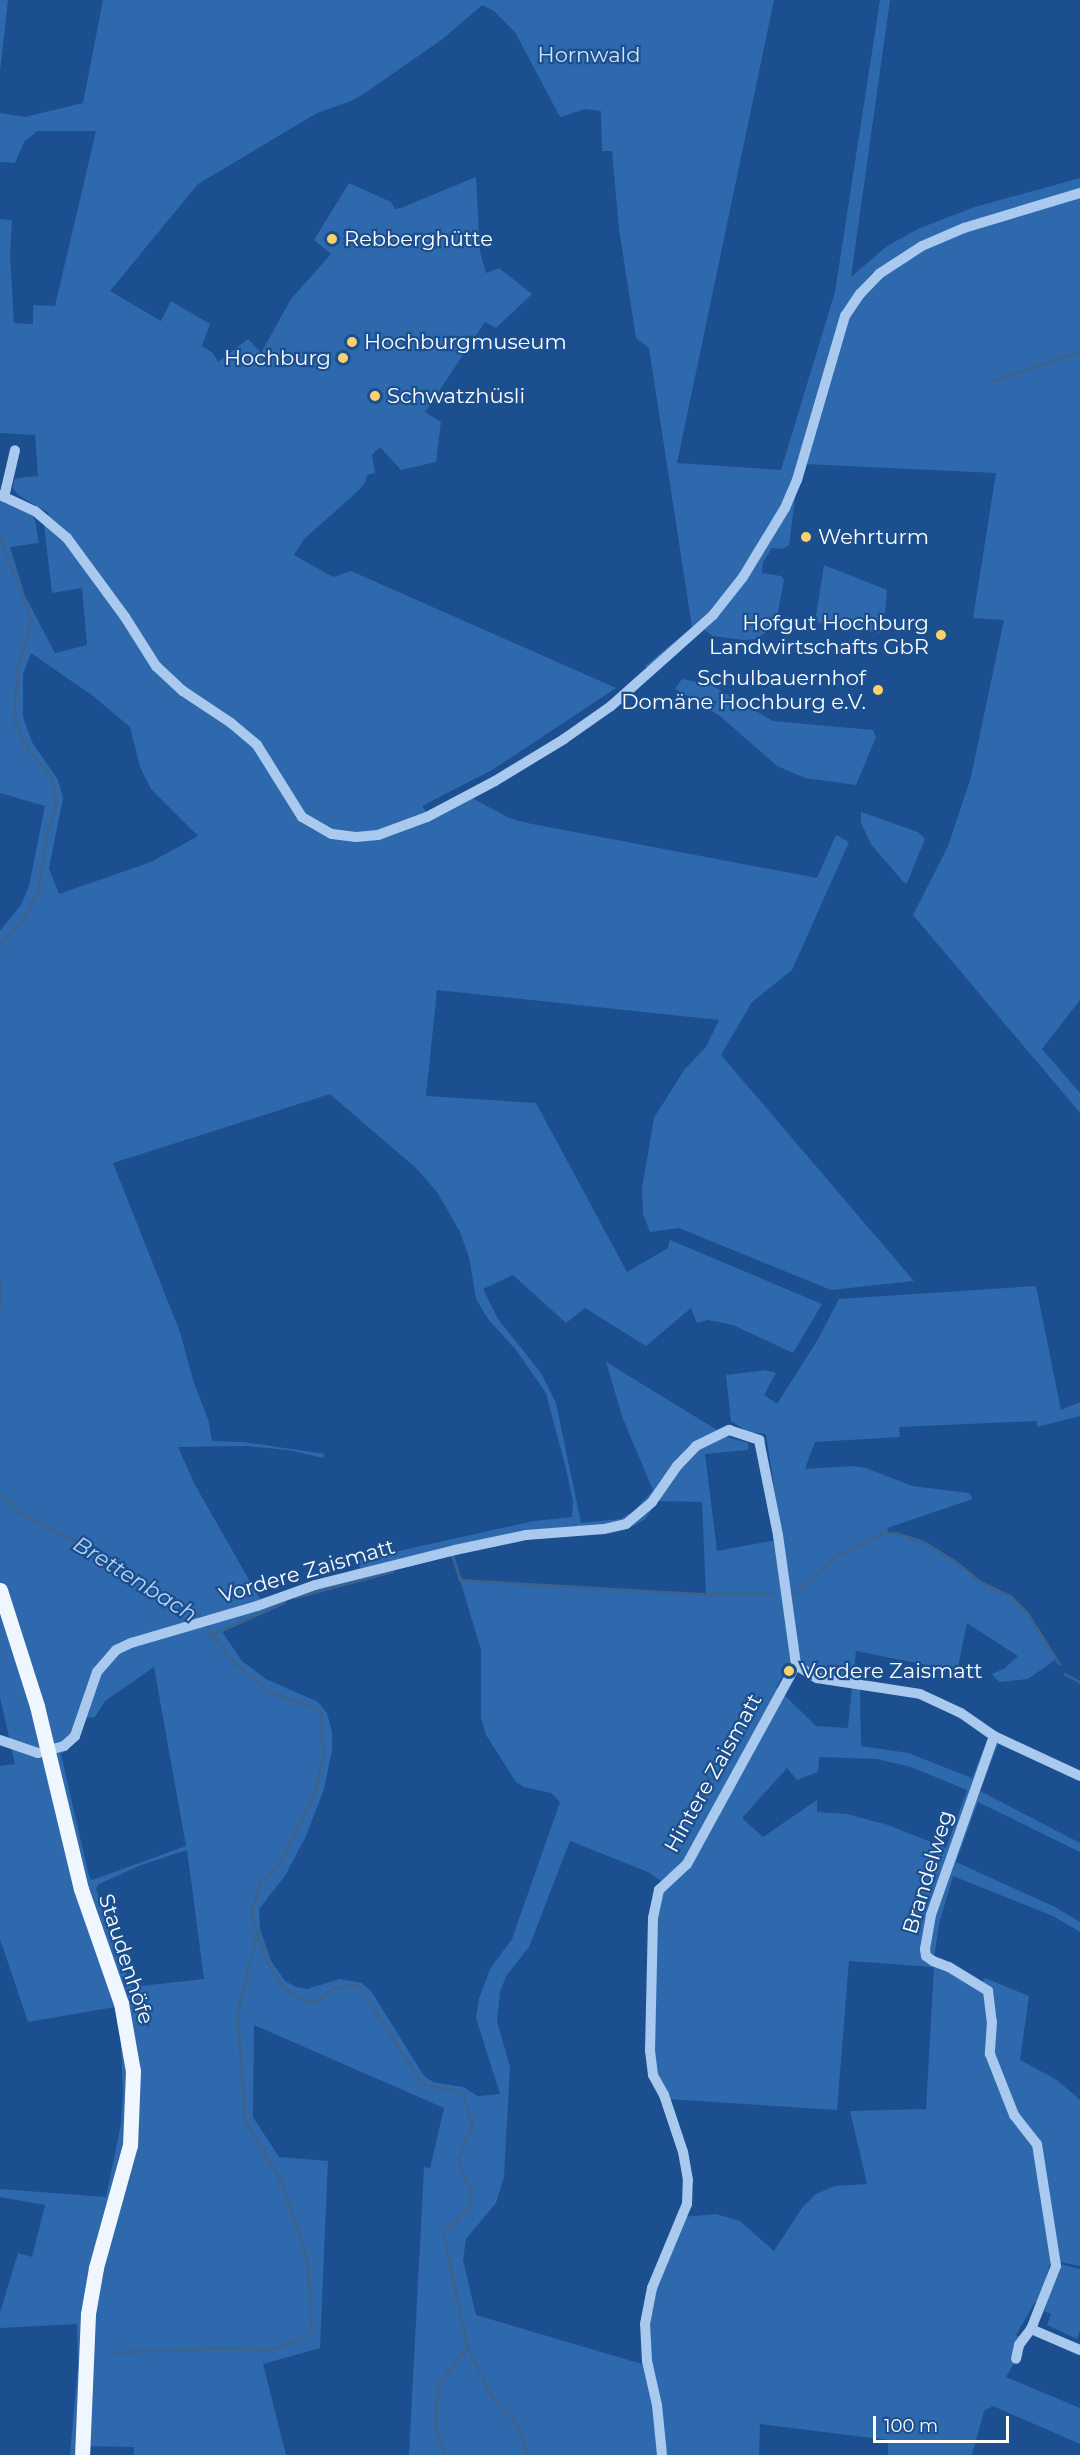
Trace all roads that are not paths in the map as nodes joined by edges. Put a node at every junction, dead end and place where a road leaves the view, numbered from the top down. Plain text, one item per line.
1 (1080, 193) edge
2 (15, 450) dead end
3 (2, 496) edge
4 (0, 1590) edge
5 (796, 1665) junction
6 (994, 1736) junction
7 (0, 1740) edge
8 (49, 1751) junction
9 (1080, 1776) edge
10 (1031, 2329) junction
11 (1080, 2350) edge
12 (1016, 2359) dead end
13 (82, 2455) edge
14 (662, 2455) edge

1 - 3 street
2 - 3 street
4 - 8 main road, Staudenhöfe
5 - 6 street
5 - 8 street, Vordere Zaismatt
5 - 14 street, Hintere Zaismatt
6 - 9 street
6 - 10 street, Brandelweg
7 - 8 street
8 - 13 main road, Staudenhöfe
10 - 11 street
10 - 12 street, Brandelweg

